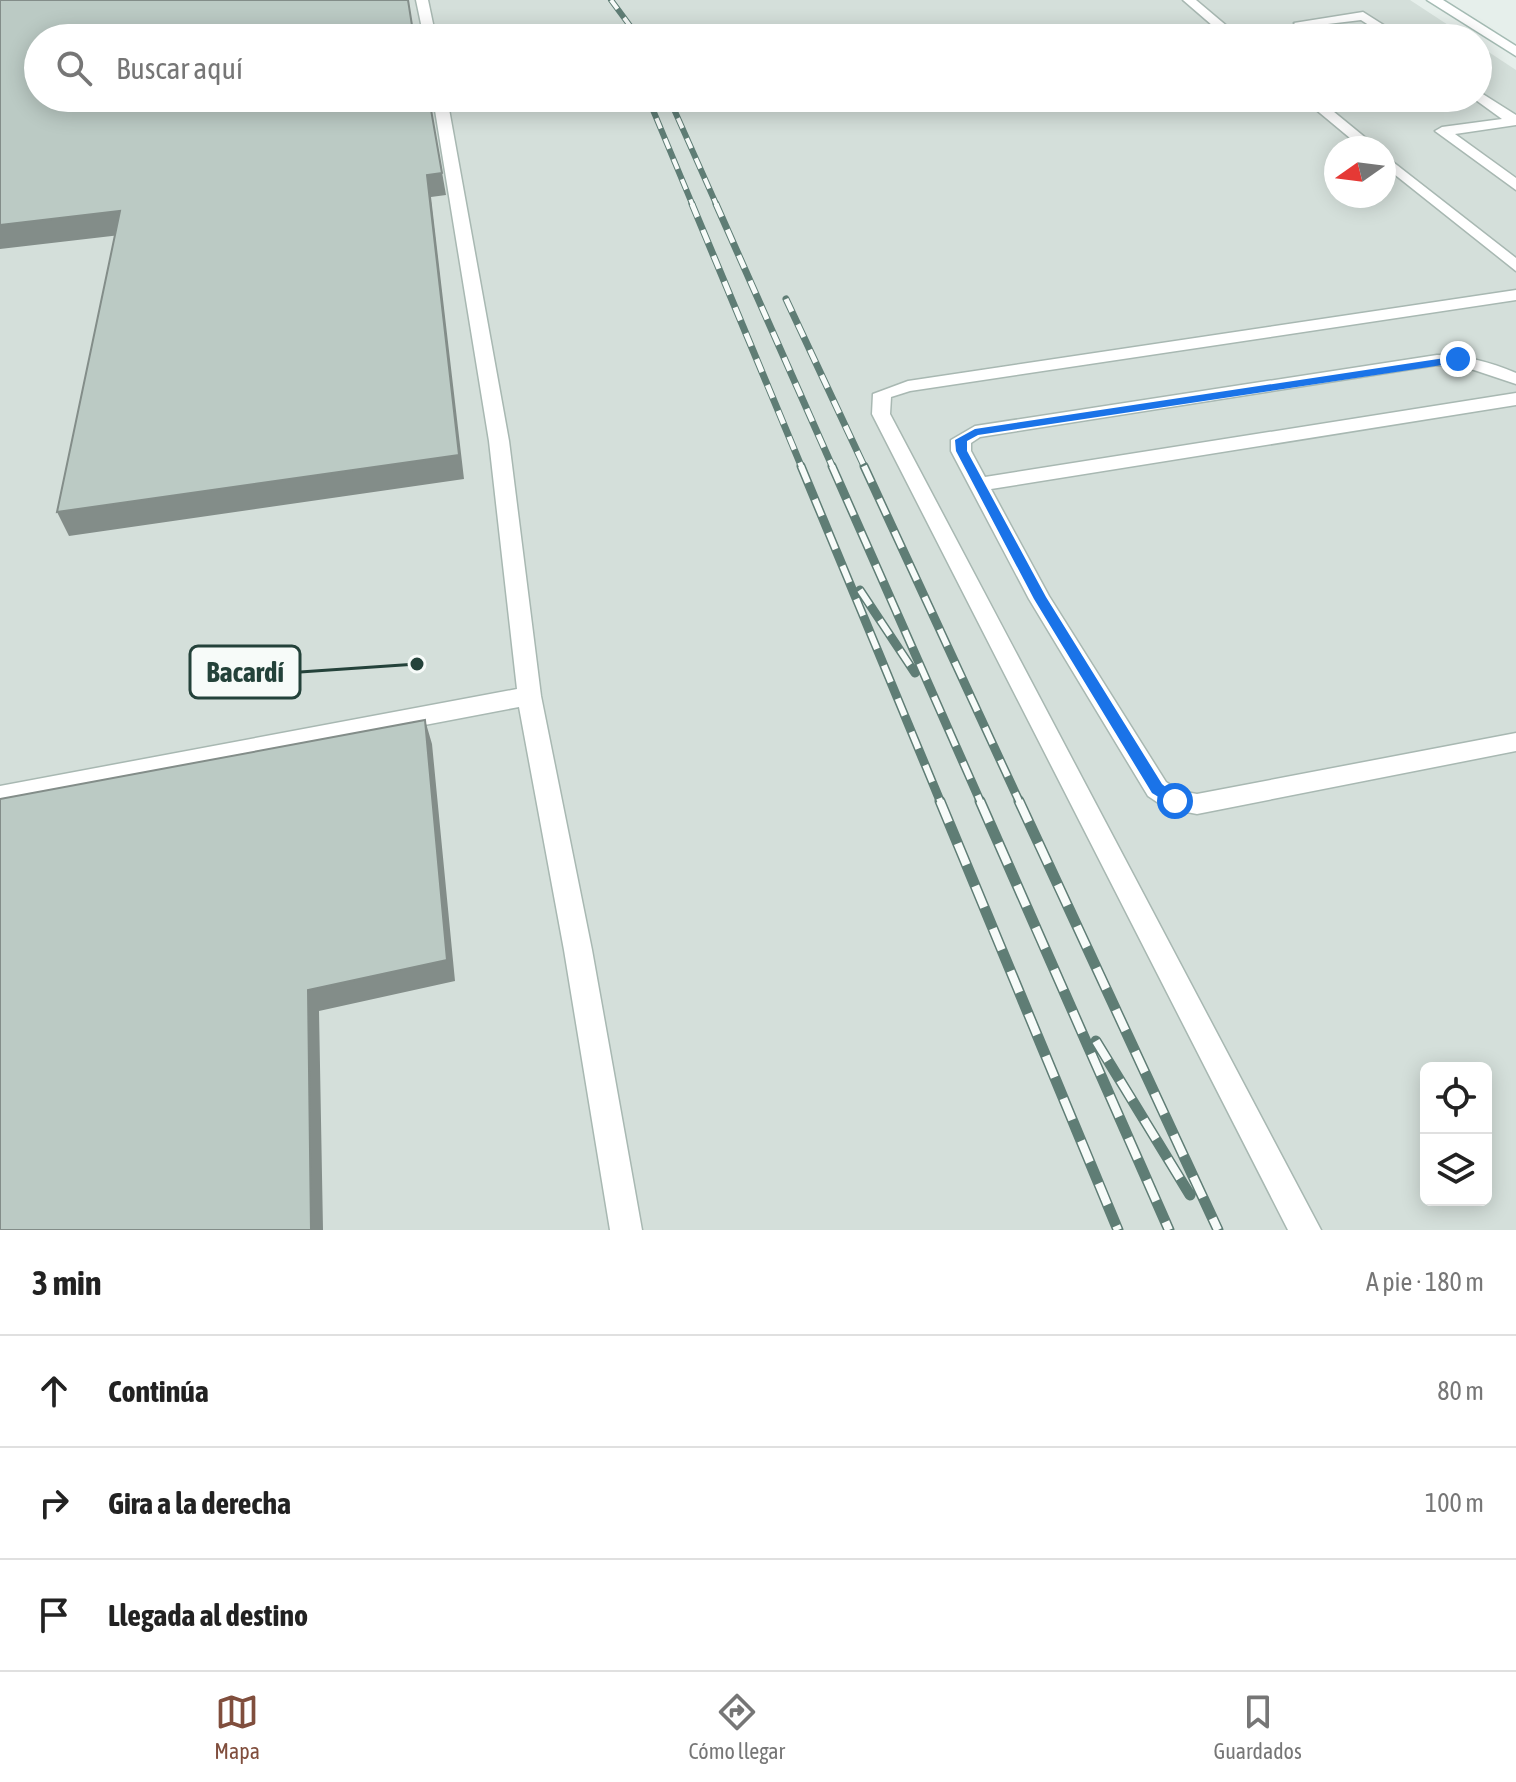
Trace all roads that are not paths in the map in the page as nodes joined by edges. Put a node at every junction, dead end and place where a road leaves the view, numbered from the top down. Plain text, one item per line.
1 (422, 0) edge
2 (1189, 0) edge
3 (1434, 0) edge
4 (1462, 0) edge
5 (427, 24) edge
6 (1218, 24) edge
7 (1301, 24) edge
8 (1376, 24) edge
9 (1472, 24) edge
10 (1516, 34) edge
11 (1492, 37) edge
12 (1516, 52) edge
13 (1492, 105) edge
14 (442, 112) edge
15 (1326, 112) edge
16 (1516, 121) edge
17 (1356, 136) edge
18 (1396, 169) edge
19 (1516, 185) edge
20 (1516, 249) edge
21 (1496, 250) junction
22 (1516, 266) edge
23 (1516, 295) edge
24 (1516, 379) edge
25 (1516, 399) edge
26 (979, 484) junction
27 (529, 696) junction
28 (1516, 742) edge
29 (0, 796) edge
30 (626, 1230) edge
31 (1305, 1230) edge

1 - 5 lane
2 - 6 lane
3 - 9 main road
4 - 10 main road
7 - 8 lane
11 - 12 main road
13 - 16 lane
14 - 27 lane
15 - 17 lane
16 - 19 lane
18 - 21 lane
20 - 21 lane
21 - 22 lane
23 - 31 lane
24 - 26 lane
25 - 26 lane
26 - 28 lane
27 - 29 lane
27 - 30 lane

